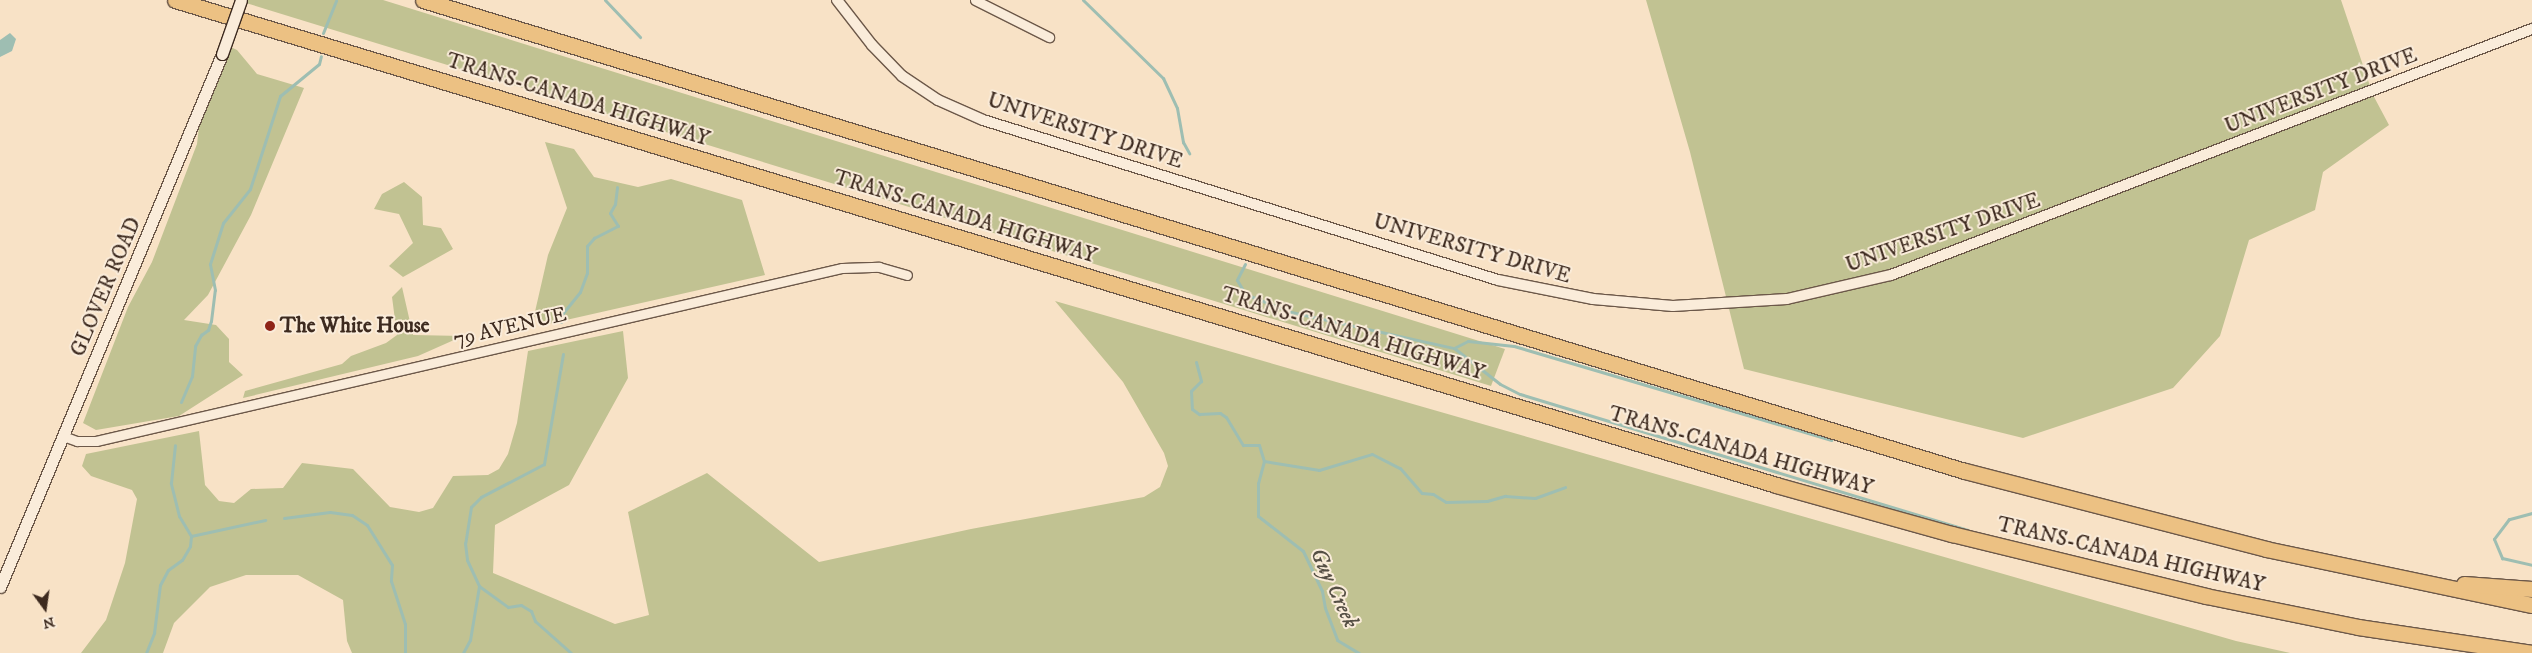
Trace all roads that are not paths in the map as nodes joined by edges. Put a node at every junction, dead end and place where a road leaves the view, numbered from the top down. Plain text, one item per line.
1 (175, 0) edge
2 (241, 0) edge
3 (423, 0) edge
4 (837, 0) edge
5 (976, 0) edge
6 (2532, 29) edge
7 (1049, 37) dead end
8 (907, 275) dead end
9 (63, 436) junction
10 (2407, 580) junction
11 (0, 587) edge
12 (2532, 589) edge
13 (2532, 605) edge
14 (2421, 637) junction
15 (2460, 653) edge
16 (2532, 653) edge

1 - 14 highway, TRANS-CANADA HIGHWAY
2 - 9 main road, GLOVER ROAD, bridge
3 - 10 highway, TRANS-CANADA HIGHWAY
4 - 6 street, UNIVERSITY DRIVE
5 - 7 street
8 - 9 street, 79 AVENUE
9 - 11 main road, GLOVER ROAD
10 - 12 highway
10 - 13 highway, TRANS-CANADA HIGHWAY
14 - 15 highway
14 - 16 highway, TRANS-CANADA HIGHWAY

